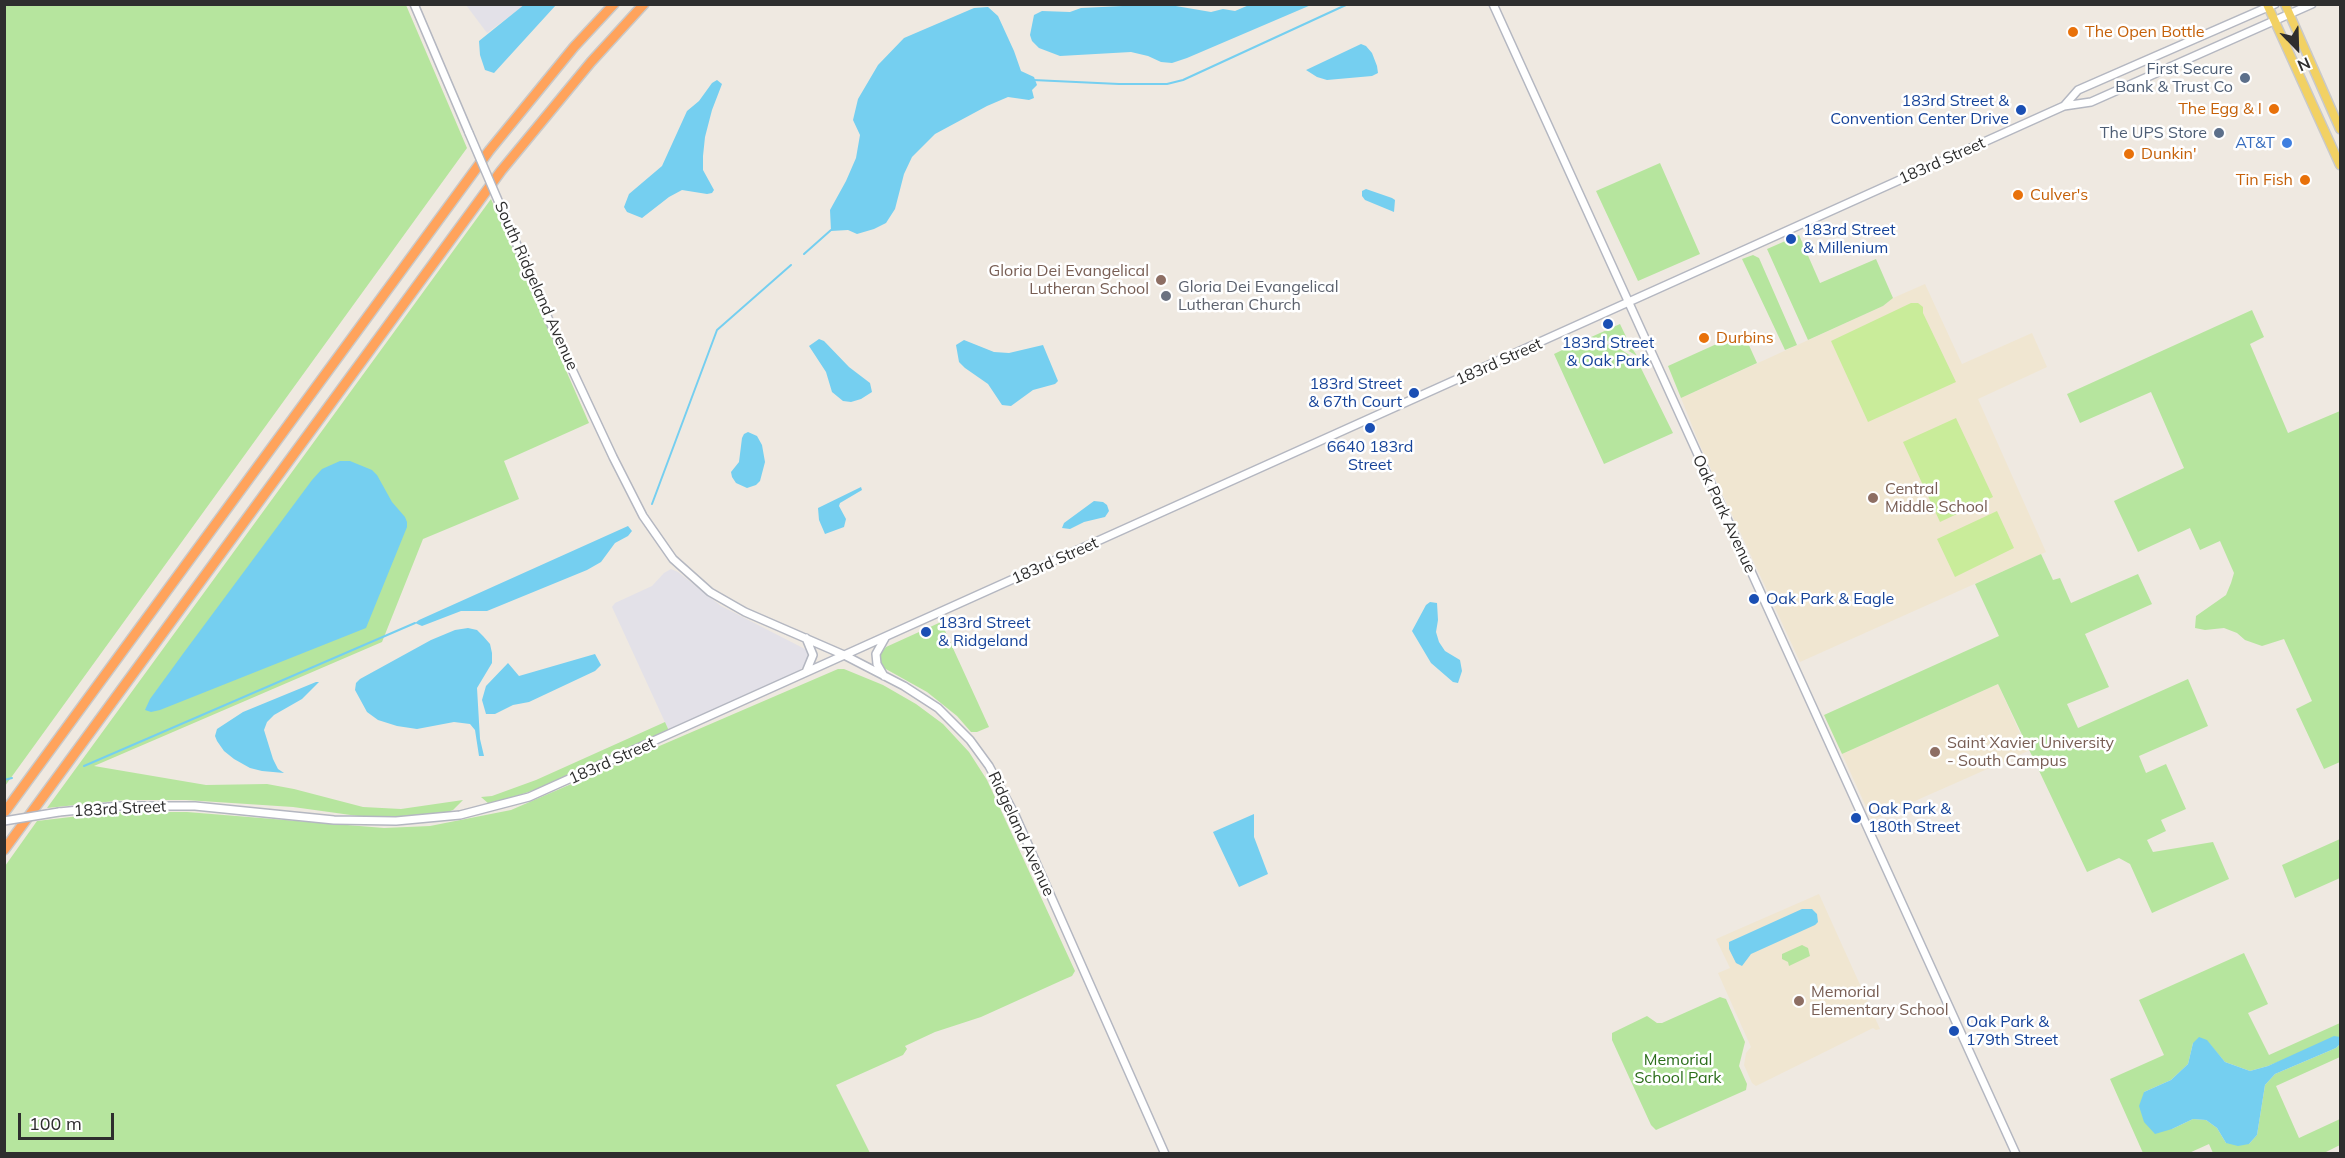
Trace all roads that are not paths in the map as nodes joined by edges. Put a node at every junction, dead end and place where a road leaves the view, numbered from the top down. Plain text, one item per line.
1 (414, 4) edge
2 (614, 4) edge
3 (645, 4) edge
4 (1493, 4) edge
5 (2285, 4) edge
6 (2312, 4) edge
7 (2270, 5) edge
8 (2290, 14) junction
9 (2274, 21) junction
10 (2064, 106) junction
11 (2340, 129) edge
12 (2340, 165) edge
13 (1627, 303) junction
14 (673, 559) joint
15 (886, 636) junction
16 (806, 638) junction
17 (844, 655) junction
18 (805, 672) junction
19 (884, 676) junction
20 (4, 813) edge
21 (4, 821) edge
22 (4, 850) edge
23 (1165, 1154) edge
24 (2016, 1154) edge

1 - 14 street, South Ridgeland Avenue, bridge
2 - 20 highway
3 - 22 highway
4 - 13 street, Oak Park Avenue
5 - 8 main road
6 - 8 street, 183rd Street
7 - 9 main road
7 - 10 street, 183rd Street
8 - 9 street, 183rd Street
8 - 11 main road
9 - 10 street, 183rd Street
9 - 12 main road
10 - 13 street, 183rd Street
13 - 15 street, 183rd Street
13 - 24 street, Oak Park Avenue
14 - 16 street, Ridgeland Avenue
15 - 17 street, 183rd Street
15 - 19 street
16 - 17 street, Ridgeland Avenue
16 - 18 street
17 - 18 street, 183rd Street
17 - 19 street, Ridgeland Avenue
18 - 21 street, 183rd Street, bridge
19 - 23 street, Ridgeland Avenue

